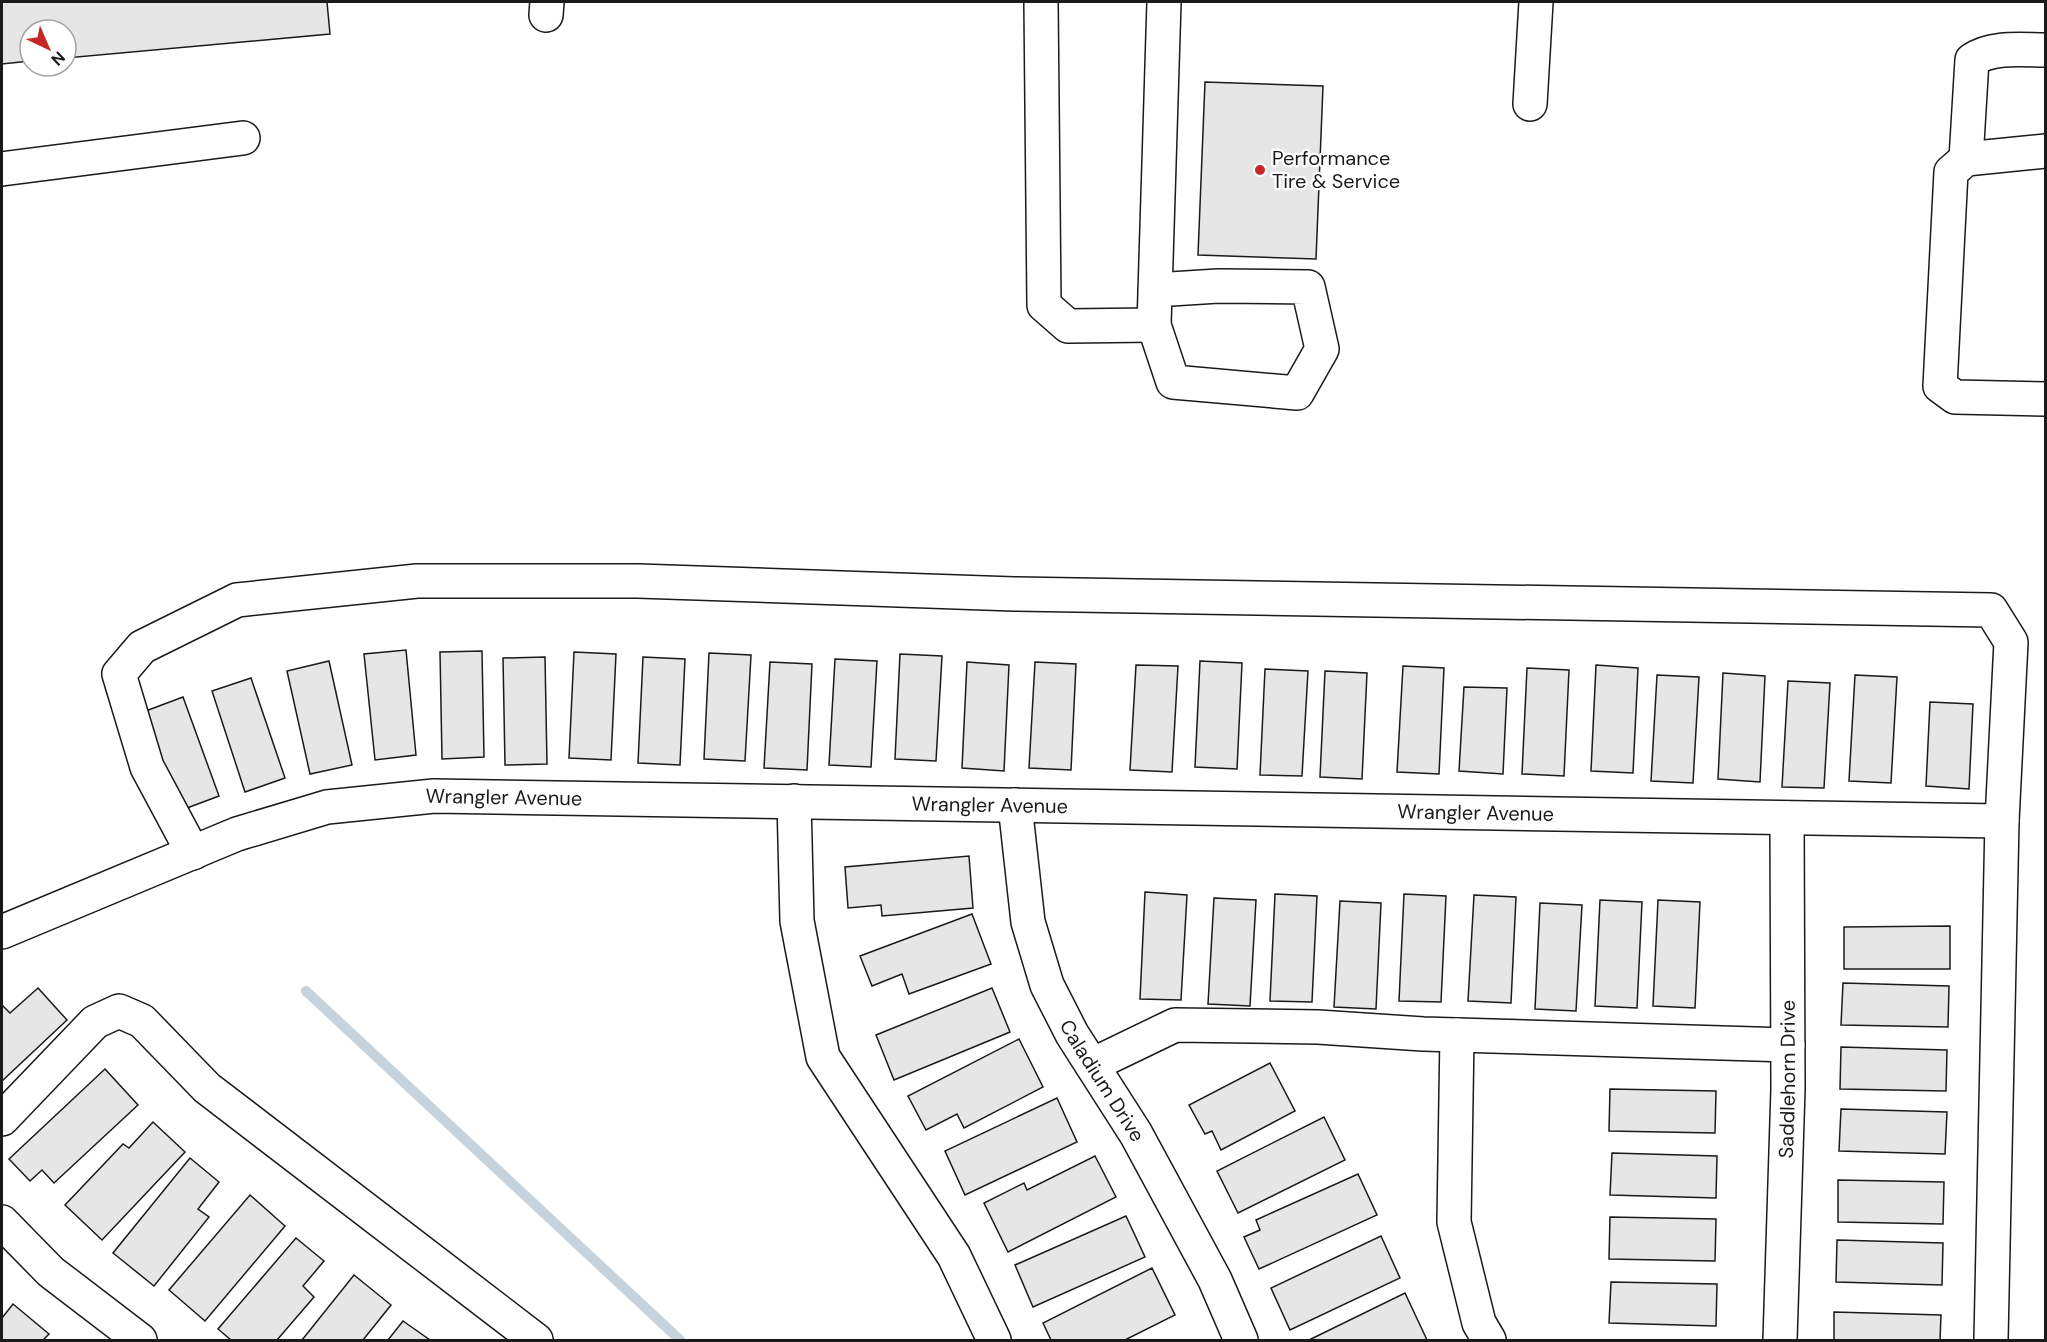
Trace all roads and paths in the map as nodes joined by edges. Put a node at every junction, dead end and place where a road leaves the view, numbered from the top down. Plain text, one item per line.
1 (1041, 2) edge
2 (1164, 2) edge
3 (1536, 2) edge
4 (2046, 50) edge
5 (1530, 104) dead end
6 (243, 138) dead end
7 (2046, 151) edge
8 (1966, 159) junction
9 (2, 170) edge
10 (1155, 290) junction
11 (1154, 325) junction
12 (2046, 399) edge
13 (794, 801) junction
14 (1015, 805) junction
15 (1787, 818) junction
16 (2002, 821) junction
17 (193, 852) junction
18 (2, 932) edge
19 (1457, 1035) junction
20 (1788, 1045) junction
21 (1092, 1065) junction
22 (2, 1119) edge
23 (2, 1222) edge
24 (140, 1341) edge
25 (536, 1341) edge
26 (994, 1341) edge
27 (1241, 1341) edge
28 (1489, 1341) edge
29 (1780, 1341) edge
30 (1991, 1341) edge

1 - 11 street
2 - 10 street
3 - 5 street
4 - 8 street
6 - 9 street
7 - 8 street
8 - 12 street
10 - 11 street
10 - 11 street
13 - 14 street, Wrangler Avenue
13 - 17 street, Wrangler Avenue
13 - 26 street
14 - 15 street, Wrangler Avenue
14 - 21 street, Caladium Drive
15 - 16 street, Wrangler Avenue
15 - 20 street, Saddlehorn Drive
16 - 17 street
16 - 30 street
17 - 18 street, Wrangler Avenue
19 - 20 street
19 - 21 street
19 - 28 street
20 - 29 street, Saddlehorn Drive
21 - 27 street, Caladium Drive
22 - 25 street
23 - 24 street

